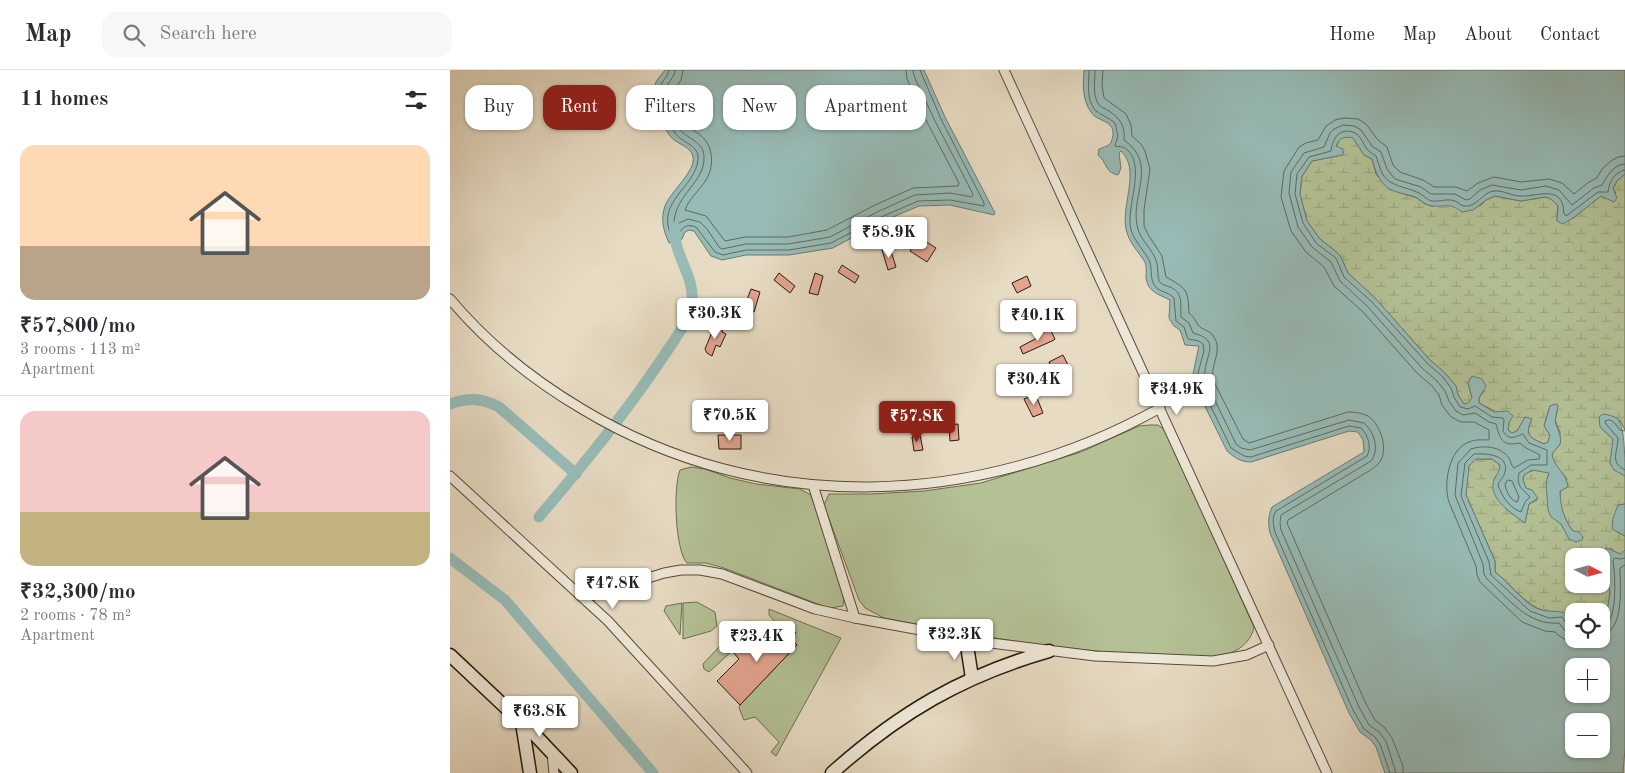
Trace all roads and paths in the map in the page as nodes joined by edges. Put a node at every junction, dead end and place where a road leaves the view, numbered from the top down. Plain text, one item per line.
1 (1004, 70) edge
2 (450, 299) edge
3 (1160, 408) junction
4 (450, 476) edge
5 (813, 485) junction
6 (584, 598) junction
7 (855, 618) junction
8 (966, 639) junction
9 (1269, 645) junction
10 (1049, 650) junction
11 (450, 654) edge
12 (972, 678) junction
13 (522, 723) junction
14 (552, 752) junction
15 (530, 773) edge
16 (554, 773) edge
17 (571, 773) edge
18 (747, 773) edge
19 (832, 773) edge
20 (1327, 773) edge

1 - 3 street
2 - 5 street
3 - 5 street
3 - 9 street
4 - 6 street
5 - 7 street
6 - 7 street
6 - 18 street
7 - 8 street
8 - 10 street
8 - 12 main road
9 - 10 street
9 - 20 street
10 - 12 main road
11 - 13 main road
12 - 19 main road
13 - 14 main road
13 - 15 main road
14 - 16 street
14 - 17 main road

